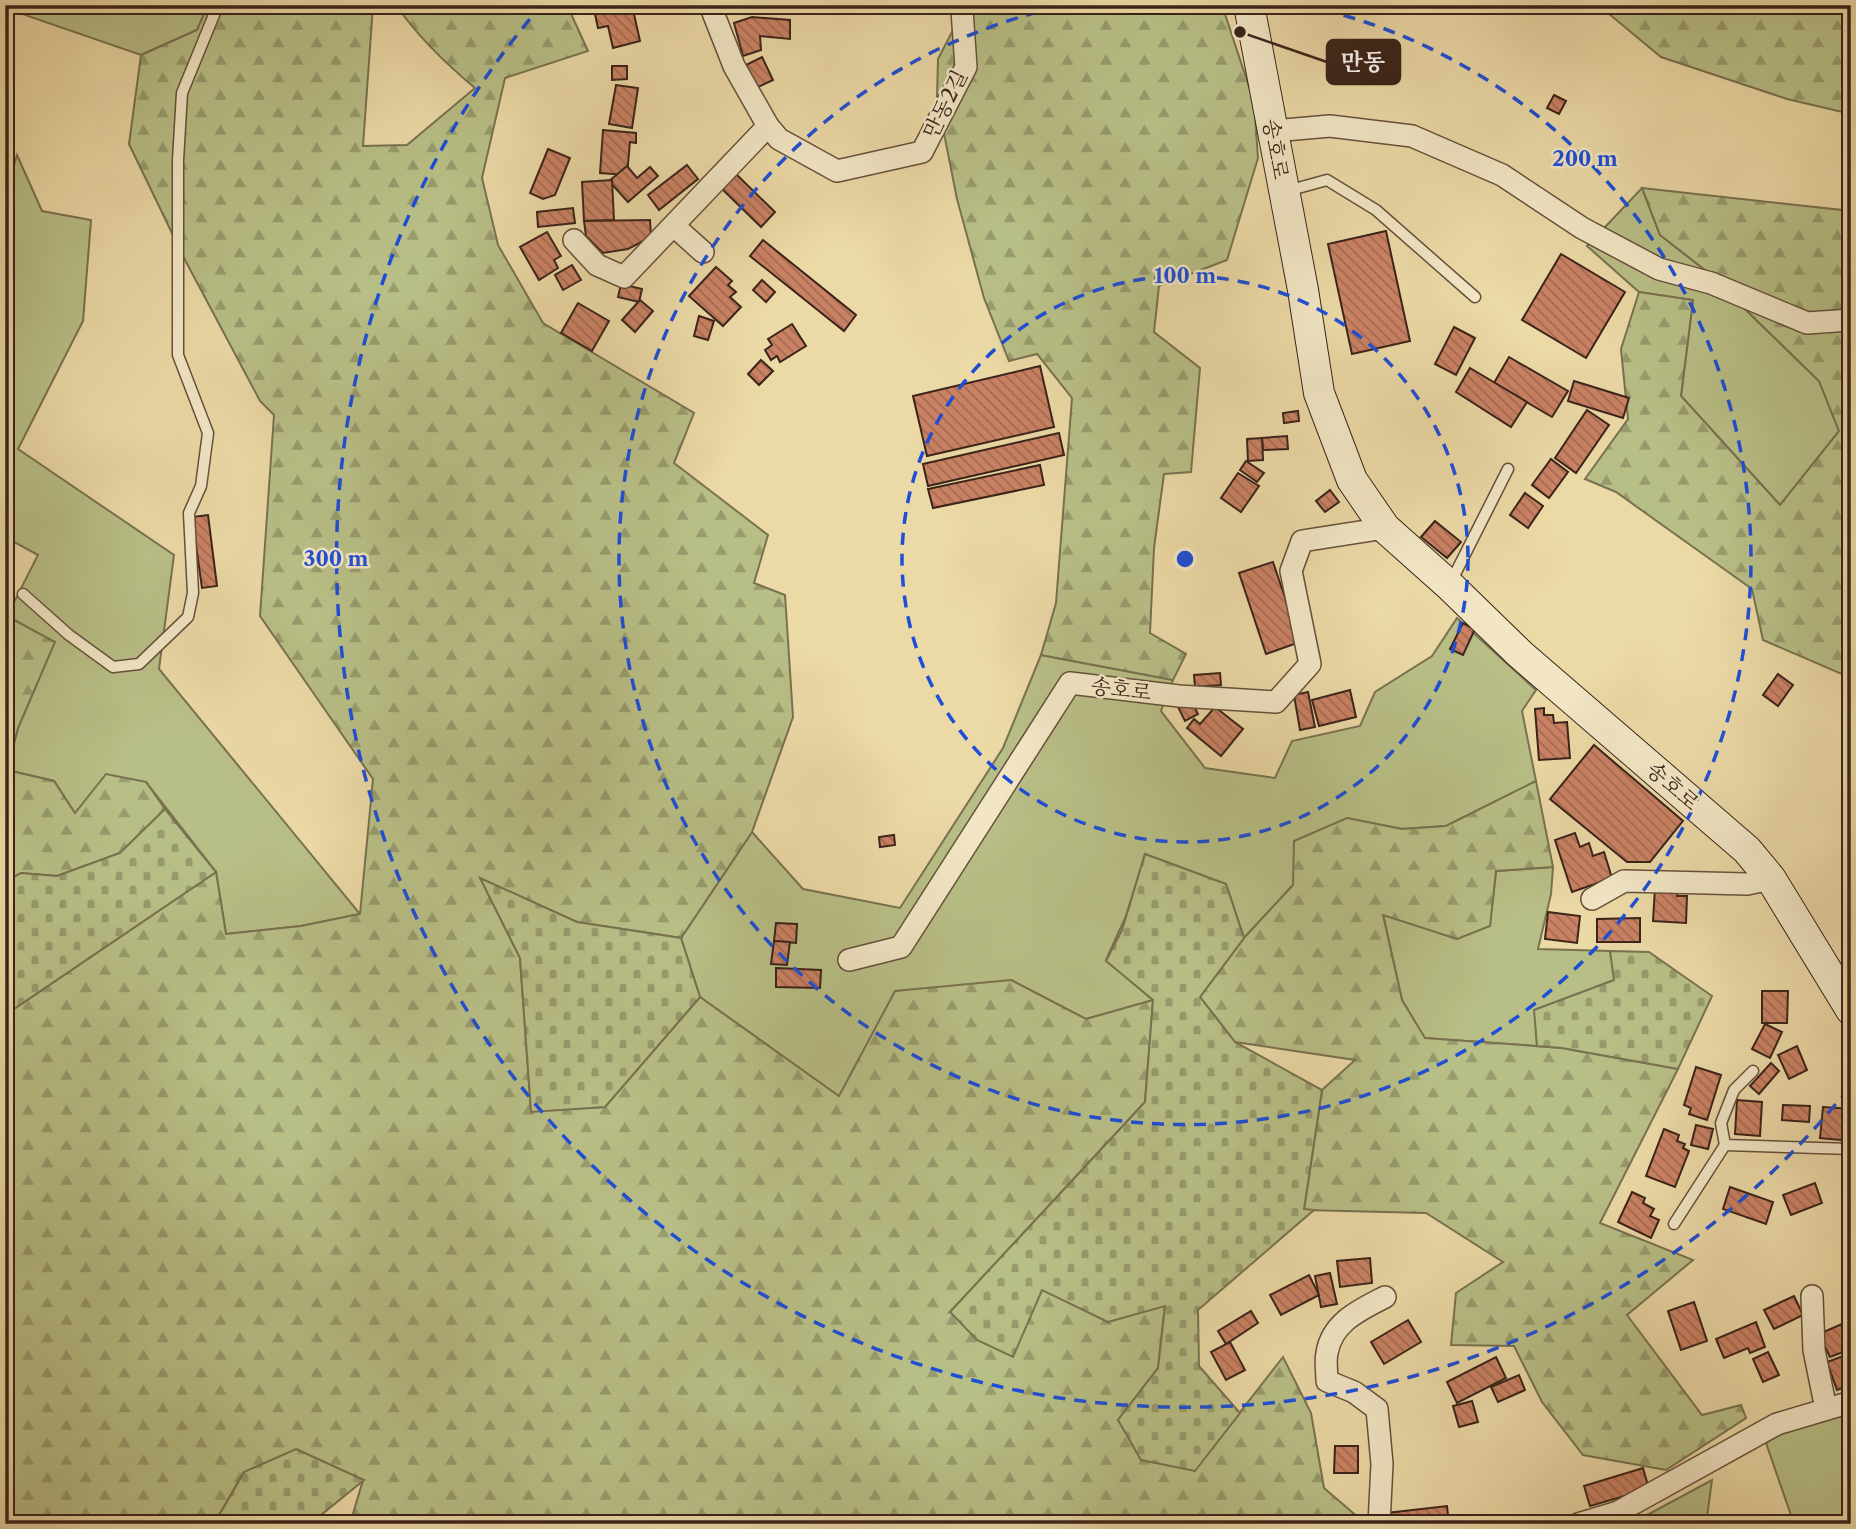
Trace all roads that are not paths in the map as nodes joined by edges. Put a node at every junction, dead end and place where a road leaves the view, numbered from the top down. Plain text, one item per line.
1 (218, 5) edge
2 (710, 5) edge
3 (967, 5) edge
4 (1249, 5) edge
5 (768, 126) junction
6 (1273, 131) junction
7 (1284, 192) junction
8 (674, 226) junction
9 (574, 240) dead end
10 (703, 252) dead end
11 (1475, 297) dead end
12 (1851, 320) edge
13 (1508, 470) dead end
14 (1385, 528) junction
15 (1450, 585) junction
16 (23, 594) dead end
17 (1771, 879) junction
18 (1592, 899) dead end
19 (849, 960) dead end
20 (1851, 1010) edge
21 (1753, 1071) dead end
22 (1725, 1145) junction
23 (1851, 1149) edge
24 (1674, 1224) dead end
25 (1812, 1296) dead end
26 (1385, 1297) dead end
27 (1851, 1402) edge
28 (1826, 1409) junction
29 (1619, 1518) edge
30 (1379, 1524) edge
31 (1578, 1524) edge

1 - 16 lane
2 - 5 street, 만동2길
3 - 5 street, 만동2길
4 - 6 main road, 송호로
5 - 8 street
6 - 7 main road, 송호로
6 - 12 street
7 - 11 lane
7 - 14 main road, 송호로
8 - 9 street
8 - 10 street
13 - 15 lane
14 - 15 main road, 송호로
14 - 19 street, 송호로
15 - 17 main road, 송호로
17 - 18 street
17 - 20 main road, 송호로
21 - 22 lane
22 - 23 lane
22 - 24 lane
25 - 28 street
26 - 30 street
27 - 28 street
28 - 29 street
29 - 31 street

